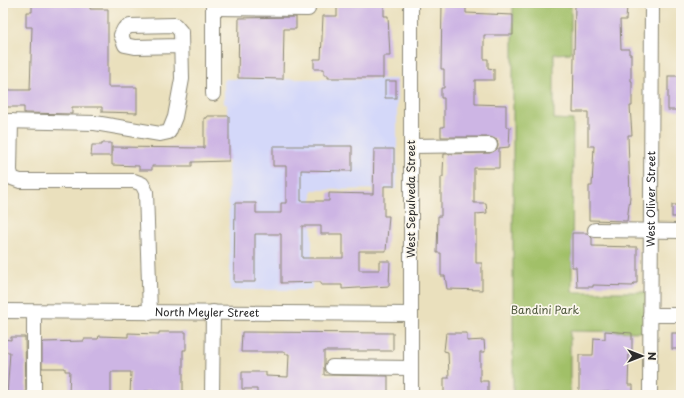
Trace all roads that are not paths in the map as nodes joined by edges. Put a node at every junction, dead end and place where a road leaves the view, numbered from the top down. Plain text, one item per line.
1 (411, 3) edge
2 (652, 3) edge
3 (213, 5) edge
4 (308, 9) dead end
5 (181, 46) dead end
6 (213, 94) dead end
7 (7, 121) edge
8 (490, 145) dead end
9 (411, 146) junction
10 (595, 230) dead end
11 (651, 230) junction
12 (681, 231) edge
13 (3, 311) edge
14 (213, 312) junction
15 (34, 313) junction
16 (150, 313) junction
17 (411, 314) junction
18 (650, 315) junction
19 (681, 315) edge
20 (332, 367) dead end
21 (411, 368) junction
22 (34, 395) edge
23 (212, 395) edge
24 (411, 395) edge
25 (650, 395) edge

1 - 9 street, West Sepulveda Street
2 - 11 street, West Oliver Street
3 - 4 street
3 - 6 street
5 - 7 street
7 - 16 street
8 - 9 street
9 - 17 street, West Sepulveda Street
10 - 11 street
11 - 12 street
11 - 18 street, West Oliver Street
13 - 15 street, North Meyler Street
14 - 16 street, North Meyler Street
14 - 17 street, North Meyler Street
14 - 23 street
15 - 16 street, North Meyler Street
15 - 22 street
17 - 21 street, West Sepulveda Street
18 - 19 street
18 - 25 street, West Oliver Street
20 - 21 street
21 - 24 street, West Sepulveda Street

